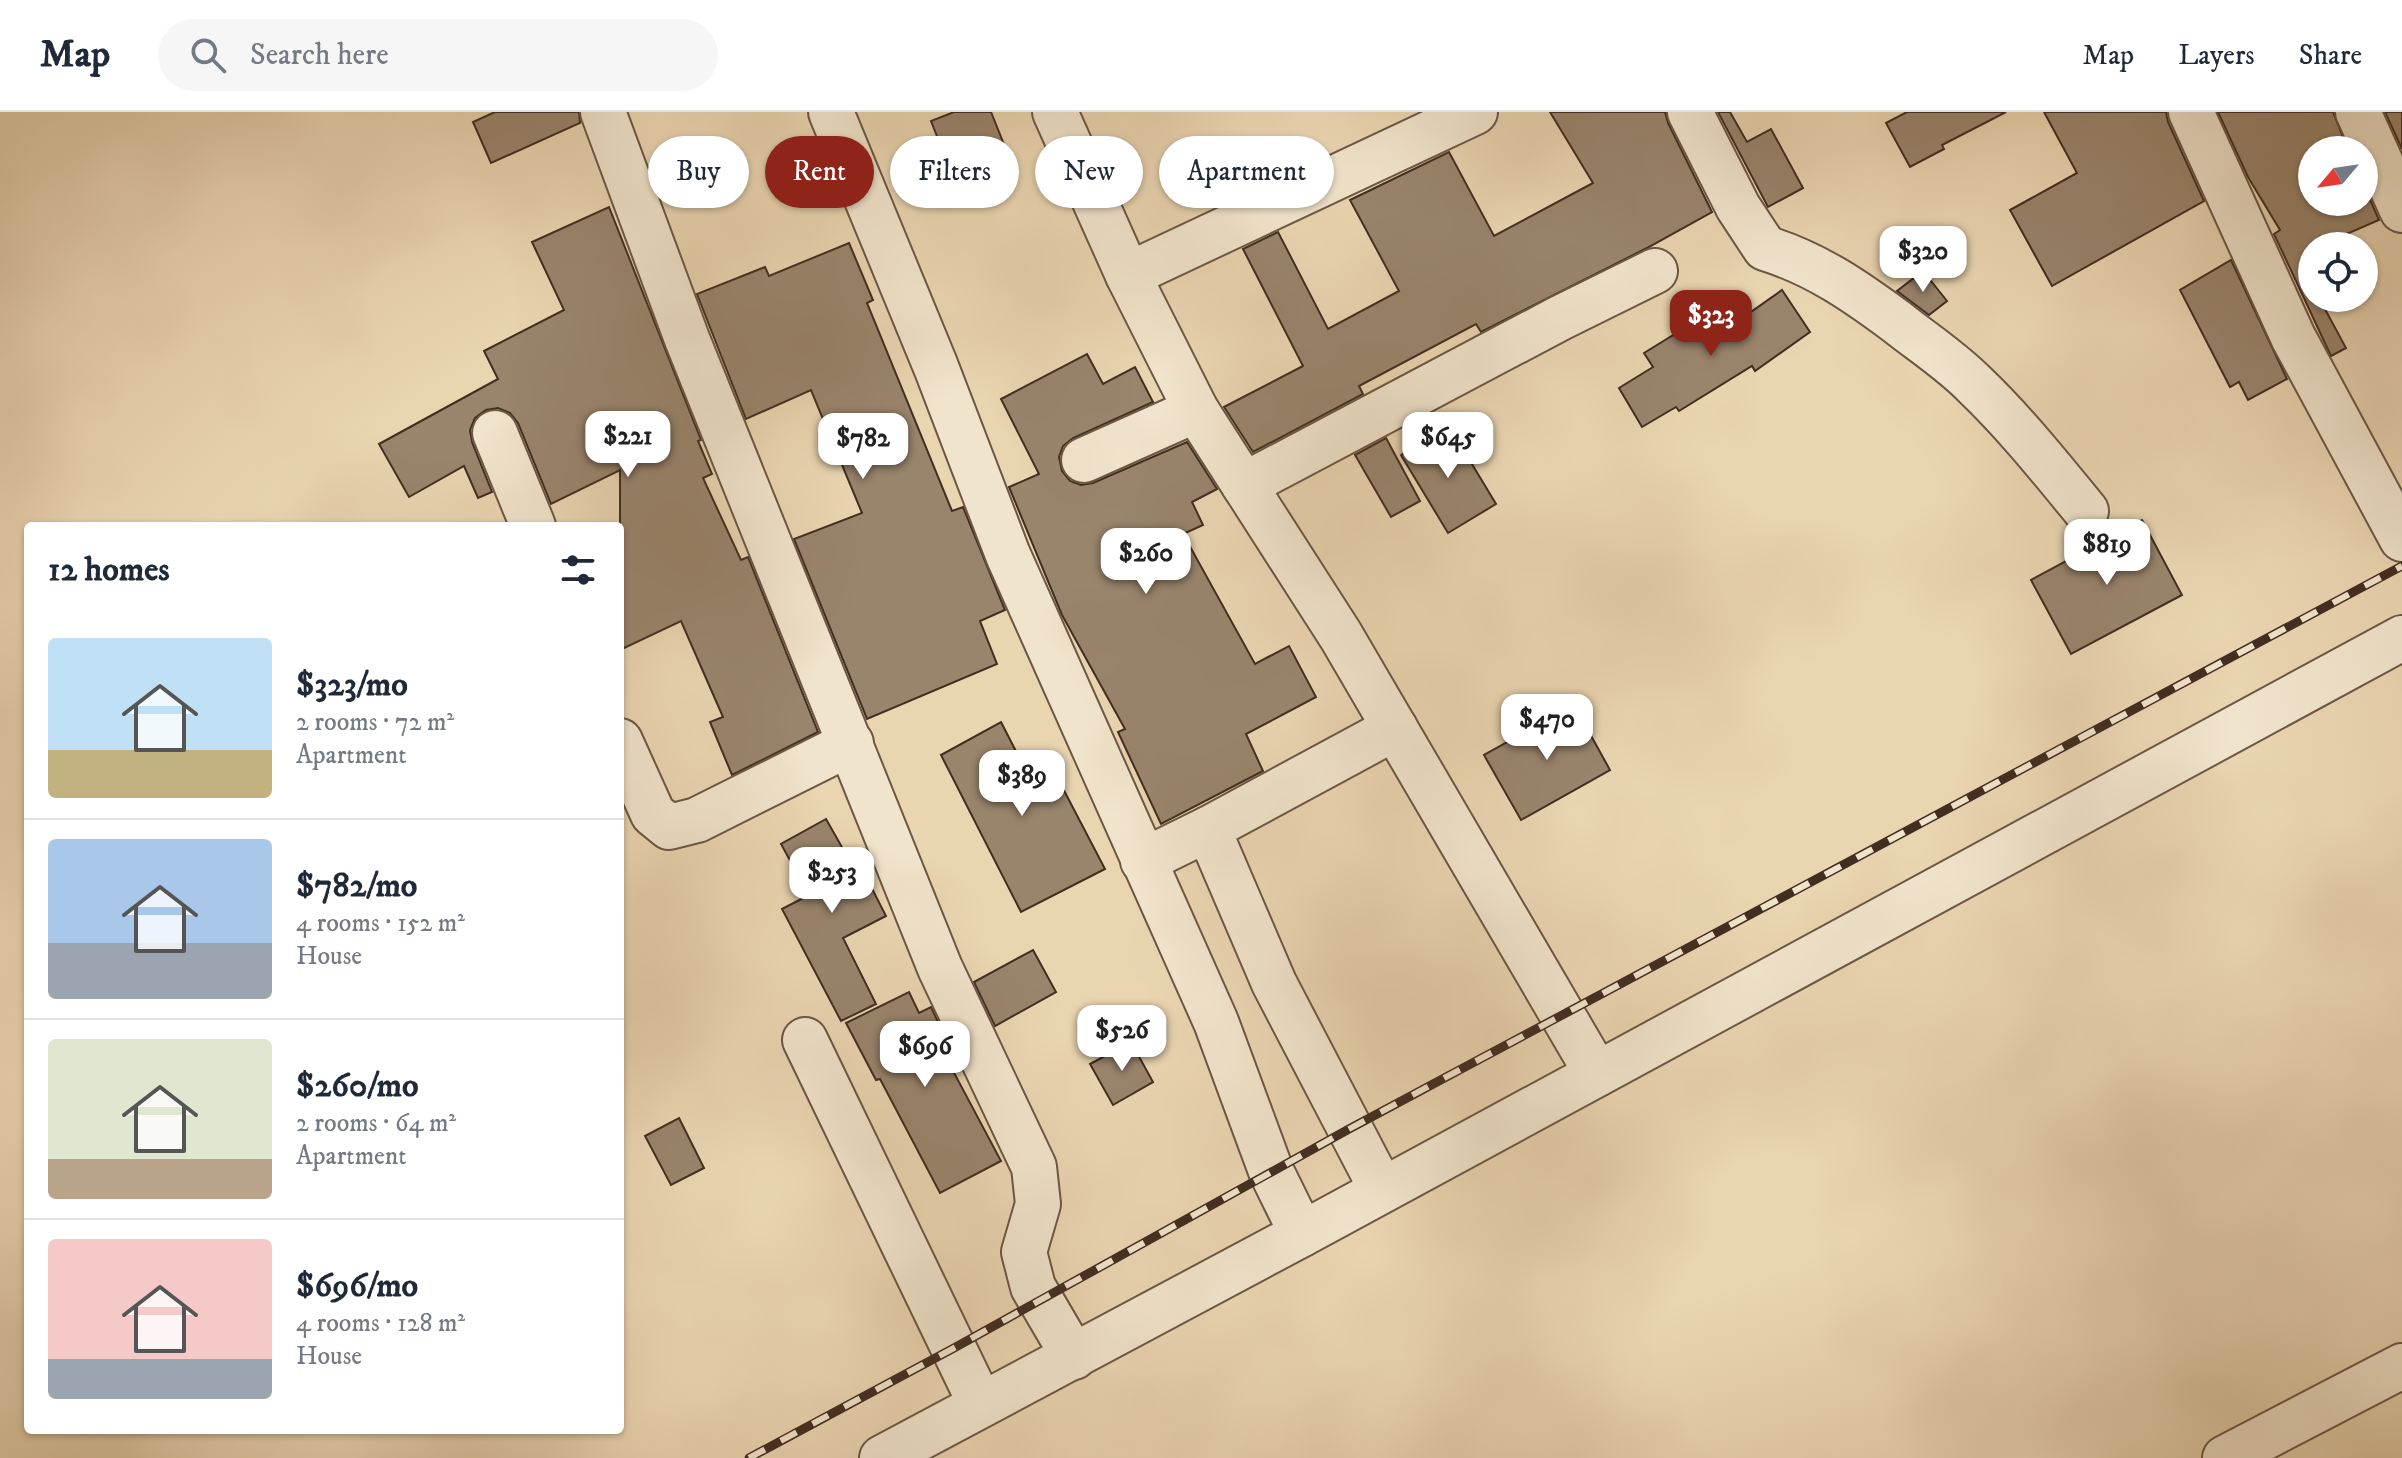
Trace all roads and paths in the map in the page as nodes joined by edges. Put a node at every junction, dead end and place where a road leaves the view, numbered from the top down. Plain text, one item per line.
1 (603, 112) edge
2 (831, 112) edge
3 (1055, 112) edge
4 (1475, 112) edge
5 (1690, 112) edge
6 (2191, 112) edge
7 (2358, 112) edge
8 (2402, 210) edge
9 (1655, 271) dead end
10 (1128, 275) junction
11 (1196, 410) junction
12 (495, 433) dead end
13 (1084, 460) dead end
14 (1244, 485) junction
15 (2086, 511) dead end
16 (531, 522) edge
17 (2402, 539) edge
18 (2402, 638) edge
19 (1395, 728) junction
20 (851, 743) junction
21 (624, 750) edge
22 (1208, 829) junction
23 (1143, 861) junction
24 (805, 1040) dead end
25 (1597, 1074) junction
26 (1382, 1190) junction
27 (1302, 1234) junction
28 (1074, 1357) junction
29 (2402, 1366) edge
30 (981, 1405) junction
31 (882, 1458) edge
32 (2225, 1458) edge

1 - 20 street
2 - 23 street
3 - 10 street
4 - 10 street
5 - 15 street
6 - 17 street
7 - 8 street
9 - 14 street
10 - 11 street
11 - 13 street
11 - 14 street
12 - 16 street
14 - 19 street
18 - 25 street
19 - 22 street
19 - 25 street
20 - 21 street
20 - 28 street
22 - 23 street
22 - 26 street
23 - 27 street
24 - 30 street
25 - 26 street
26 - 27 street
27 - 28 street
28 - 30 street
29 - 32 street
30 - 31 street

